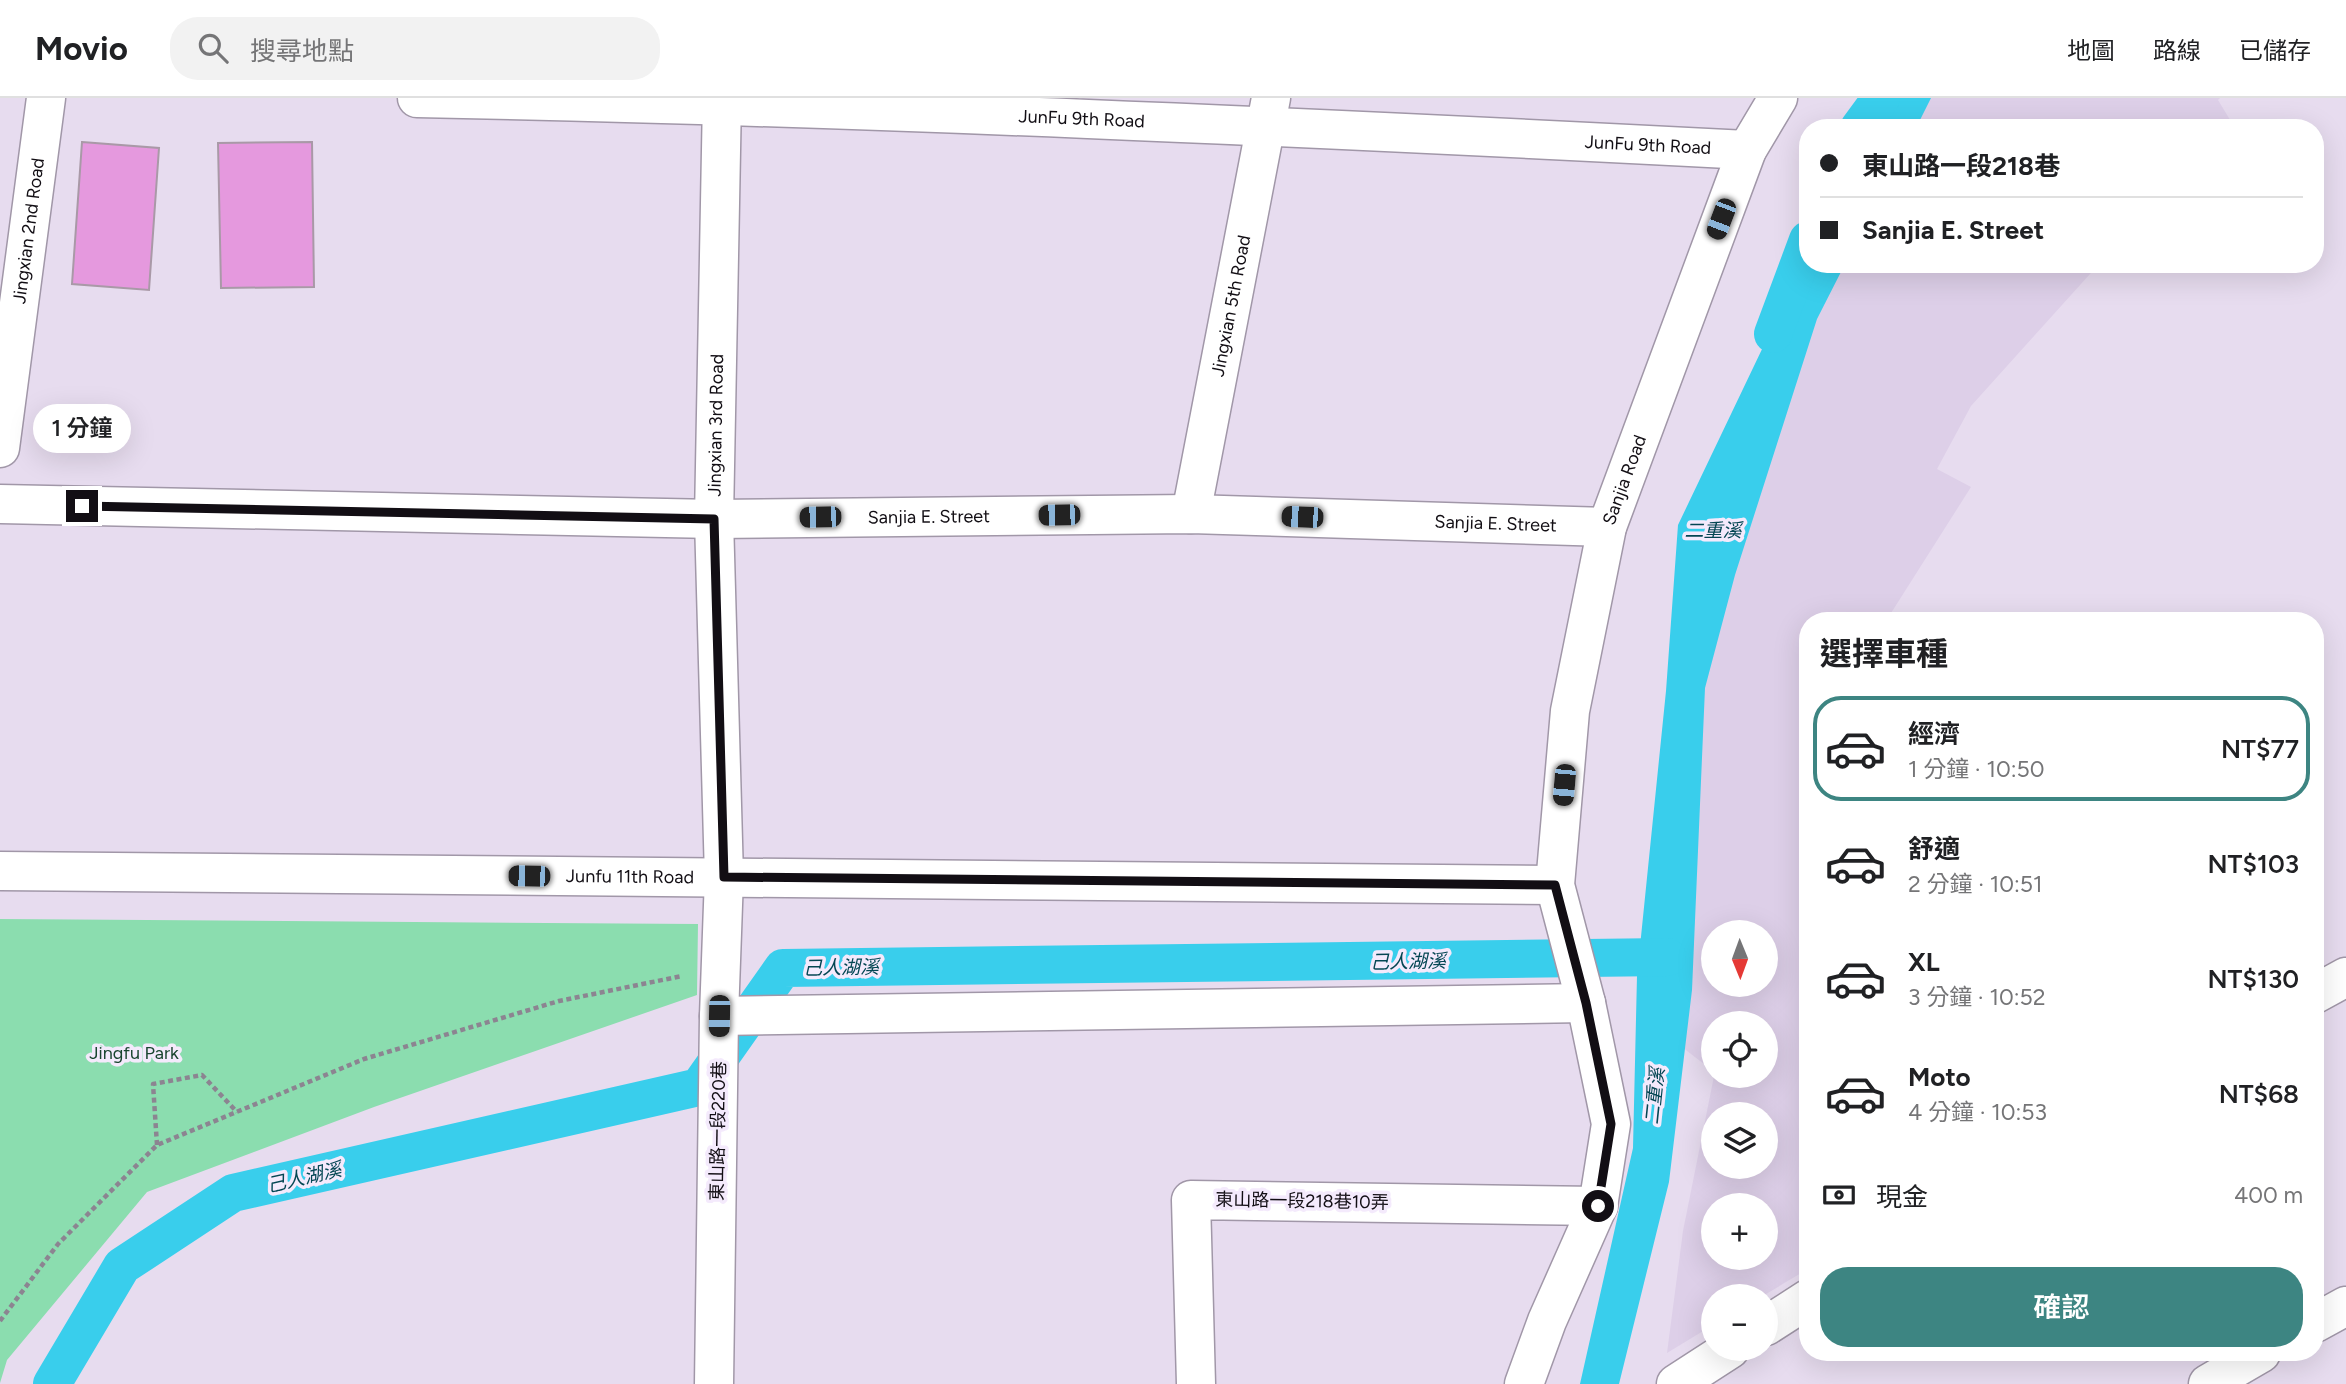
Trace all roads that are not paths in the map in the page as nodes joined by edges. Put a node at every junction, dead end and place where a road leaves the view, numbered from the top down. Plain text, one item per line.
1 (46, 98) edge
2 (417, 98) edge
3 (1779, 98) edge
4 (722, 101) edge
5 (1269, 112) edge
6 (1747, 150) junction
7 (0, 448) edge
8 (0, 504) edge
9 (1191, 514) junction
10 (714, 519) junction
11 (1607, 527) junction
12 (0, 871) edge
13 (724, 877) junction
14 (1555, 885) junction
15 (2346, 977) edge
16 (2324, 989) edge
17 (1586, 1003) junction
18 (719, 1016) junction
19 (1598, 1206) junction
20 (1799, 1305) edge
21 (2346, 1306) edge
22 (1778, 1318) edge
23 (2324, 1318) edge
24 (1711, 1361) edge
25 (2256, 1362) edge
26 (714, 1384) edge
27 (1196, 1384) edge
28 (1524, 1384) edge
29 (1676, 1384) edge
30 (2208, 1384) edge

1 - 7 street, Jingxian 2nd Road
2 - 4 street, JunFu 9th Road
3 - 6 street, Sanjia Road
4 - 5 street, JunFu 9th Road
4 - 10 street, Jingxian 3rd Road
5 - 6 street, JunFu 9th Road
5 - 9 street, Jingxian 5th Road
6 - 11 street, Sanjia Road
8 - 10 street, Sanjia E. Street
9 - 10 street, Sanjia E. Street
9 - 11 street, Sanjia E. Street
10 - 13 street, Jingxian 3rd Road
11 - 14 street, Sanjia Road
12 - 13 street, Junfu 11th Road
13 - 14 street, Junfu 11th Road
13 - 18 street, 東山路一段220巷
14 - 17 street, Sanjia Road
15 - 16 street
17 - 18 street
17 - 19 street, Sanjia Road
18 - 26 street, 東山路一段220巷
19 - 27 street, 東山路一段218巷10弄
19 - 28 street, Sanjia Road
20 - 22 street
21 - 23 street
24 - 29 street
25 - 30 street

